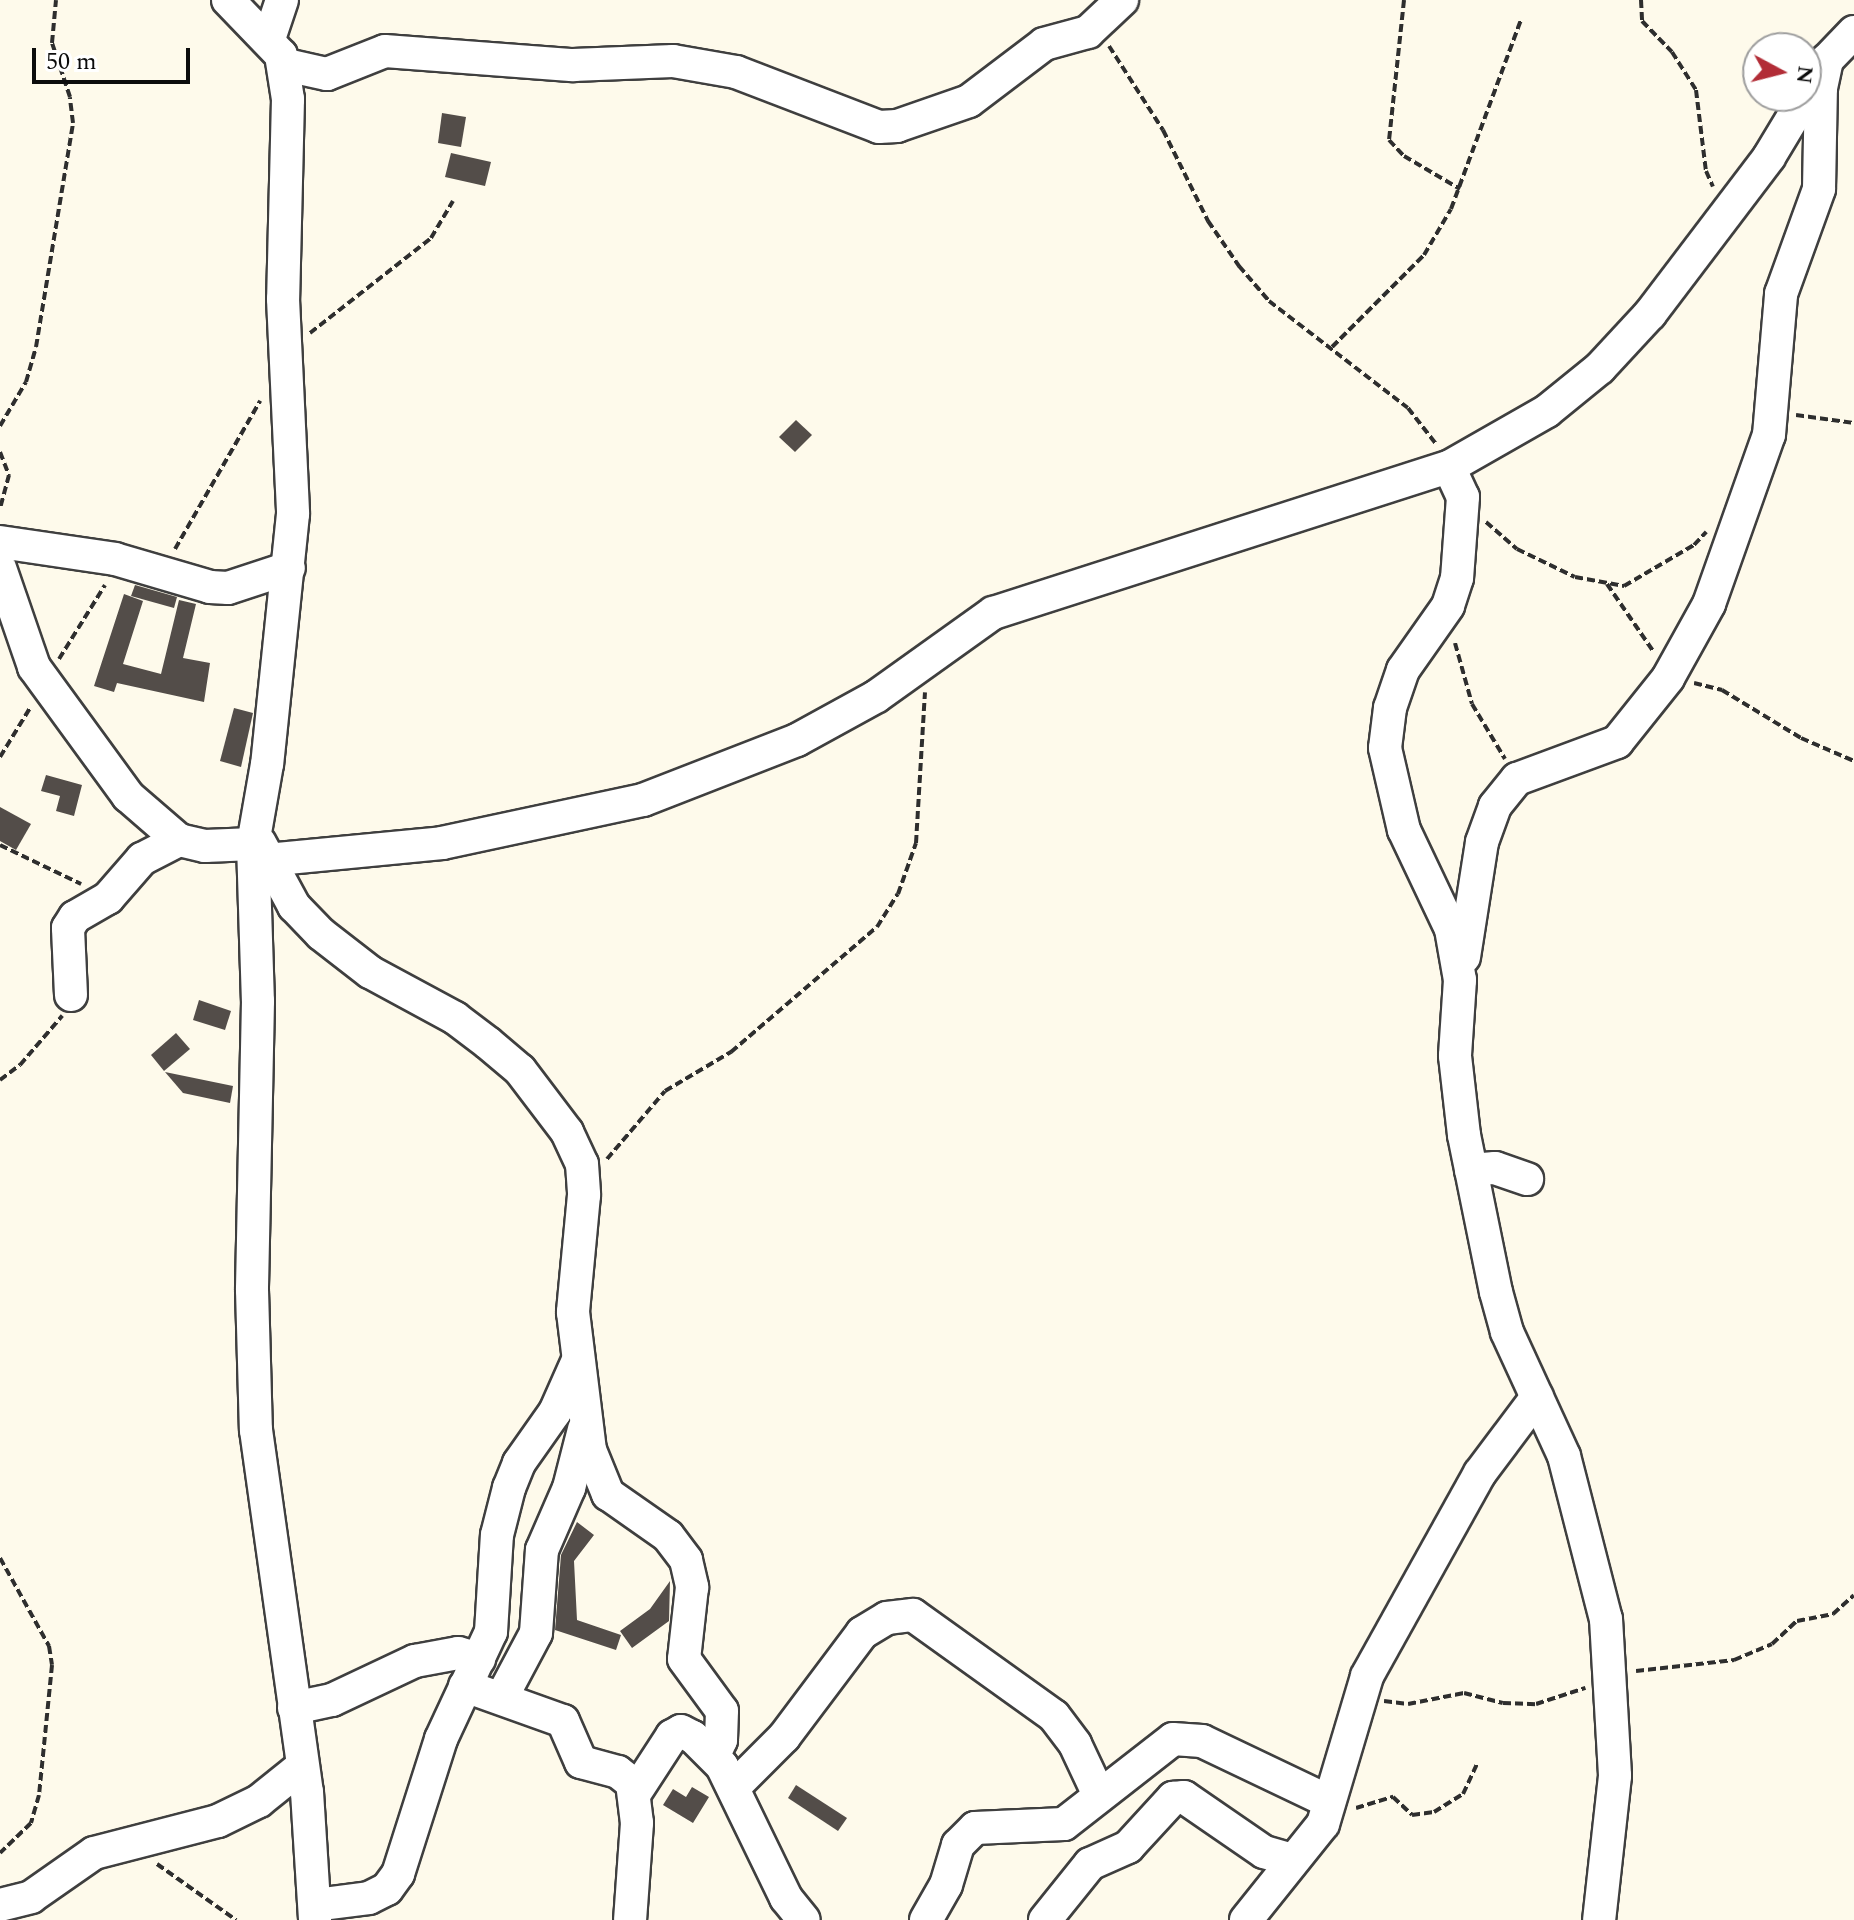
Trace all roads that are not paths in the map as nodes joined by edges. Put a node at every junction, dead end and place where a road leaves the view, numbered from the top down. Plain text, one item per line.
1 (228, 0) edge
2 (282, 0) edge
3 (1122, 0) edge
4 (1854, 32) edge
5 (278, 52) junction
6 (1822, 83) edge
7 (1796, 112) edge
8 (1821, 112) edge
9 (1449, 467) junction
10 (0, 542) edge
11 (0, 568) edge
12 (289, 568) junction
13 (179, 840) junction
14 (259, 846) junction
15 (1460, 980) junction
16 (71, 995) road end
17 (1471, 1170) junction
18 (1527, 1179) dead end
19 (578, 1360) junction
20 (1537, 1397) junction
21 (586, 1418) junction
22 (472, 1673) junction
23 (502, 1697) junction
24 (294, 1708) junction
25 (714, 1755) junction
26 (300, 1768) junction
27 (734, 1787) junction
28 (635, 1793) junction
29 (1099, 1795) junction
30 (1328, 1801) junction
31 (1292, 1860) junction
32 (0, 1905) edge
33 (315, 1912) edge
34 (630, 1920) edge
35 (804, 1920) edge
36 (926, 1920) edge
37 (1045, 1920) edge
38 (1246, 1920) edge
39 (1599, 1920) edge

1 - 5 street
2 - 5 street
3 - 5 street
4 - 6 street
5 - 12 street
7 - 9 street
8 - 15 street
9 - 14 street
9 - 15 street
10 - 12 street
11 - 13 street
12 - 14 street
13 - 14 street
13 - 16 street
14 - 19 street
14 - 24 street
15 - 17 street
17 - 18 street
17 - 20 street
19 - 21 street
19 - 22 street
20 - 30 street
20 - 39 street
21 - 23 street
21 - 25 street
22 - 23 street
22 - 24 street
22 - 33 street
23 - 28 street
24 - 26 street
25 - 27 street
25 - 28 street
26 - 32 street
26 - 33 street
27 - 29 street
27 - 35 street
28 - 34 street
29 - 30 street
29 - 36 street
30 - 31 street
31 - 37 street
31 - 38 street

